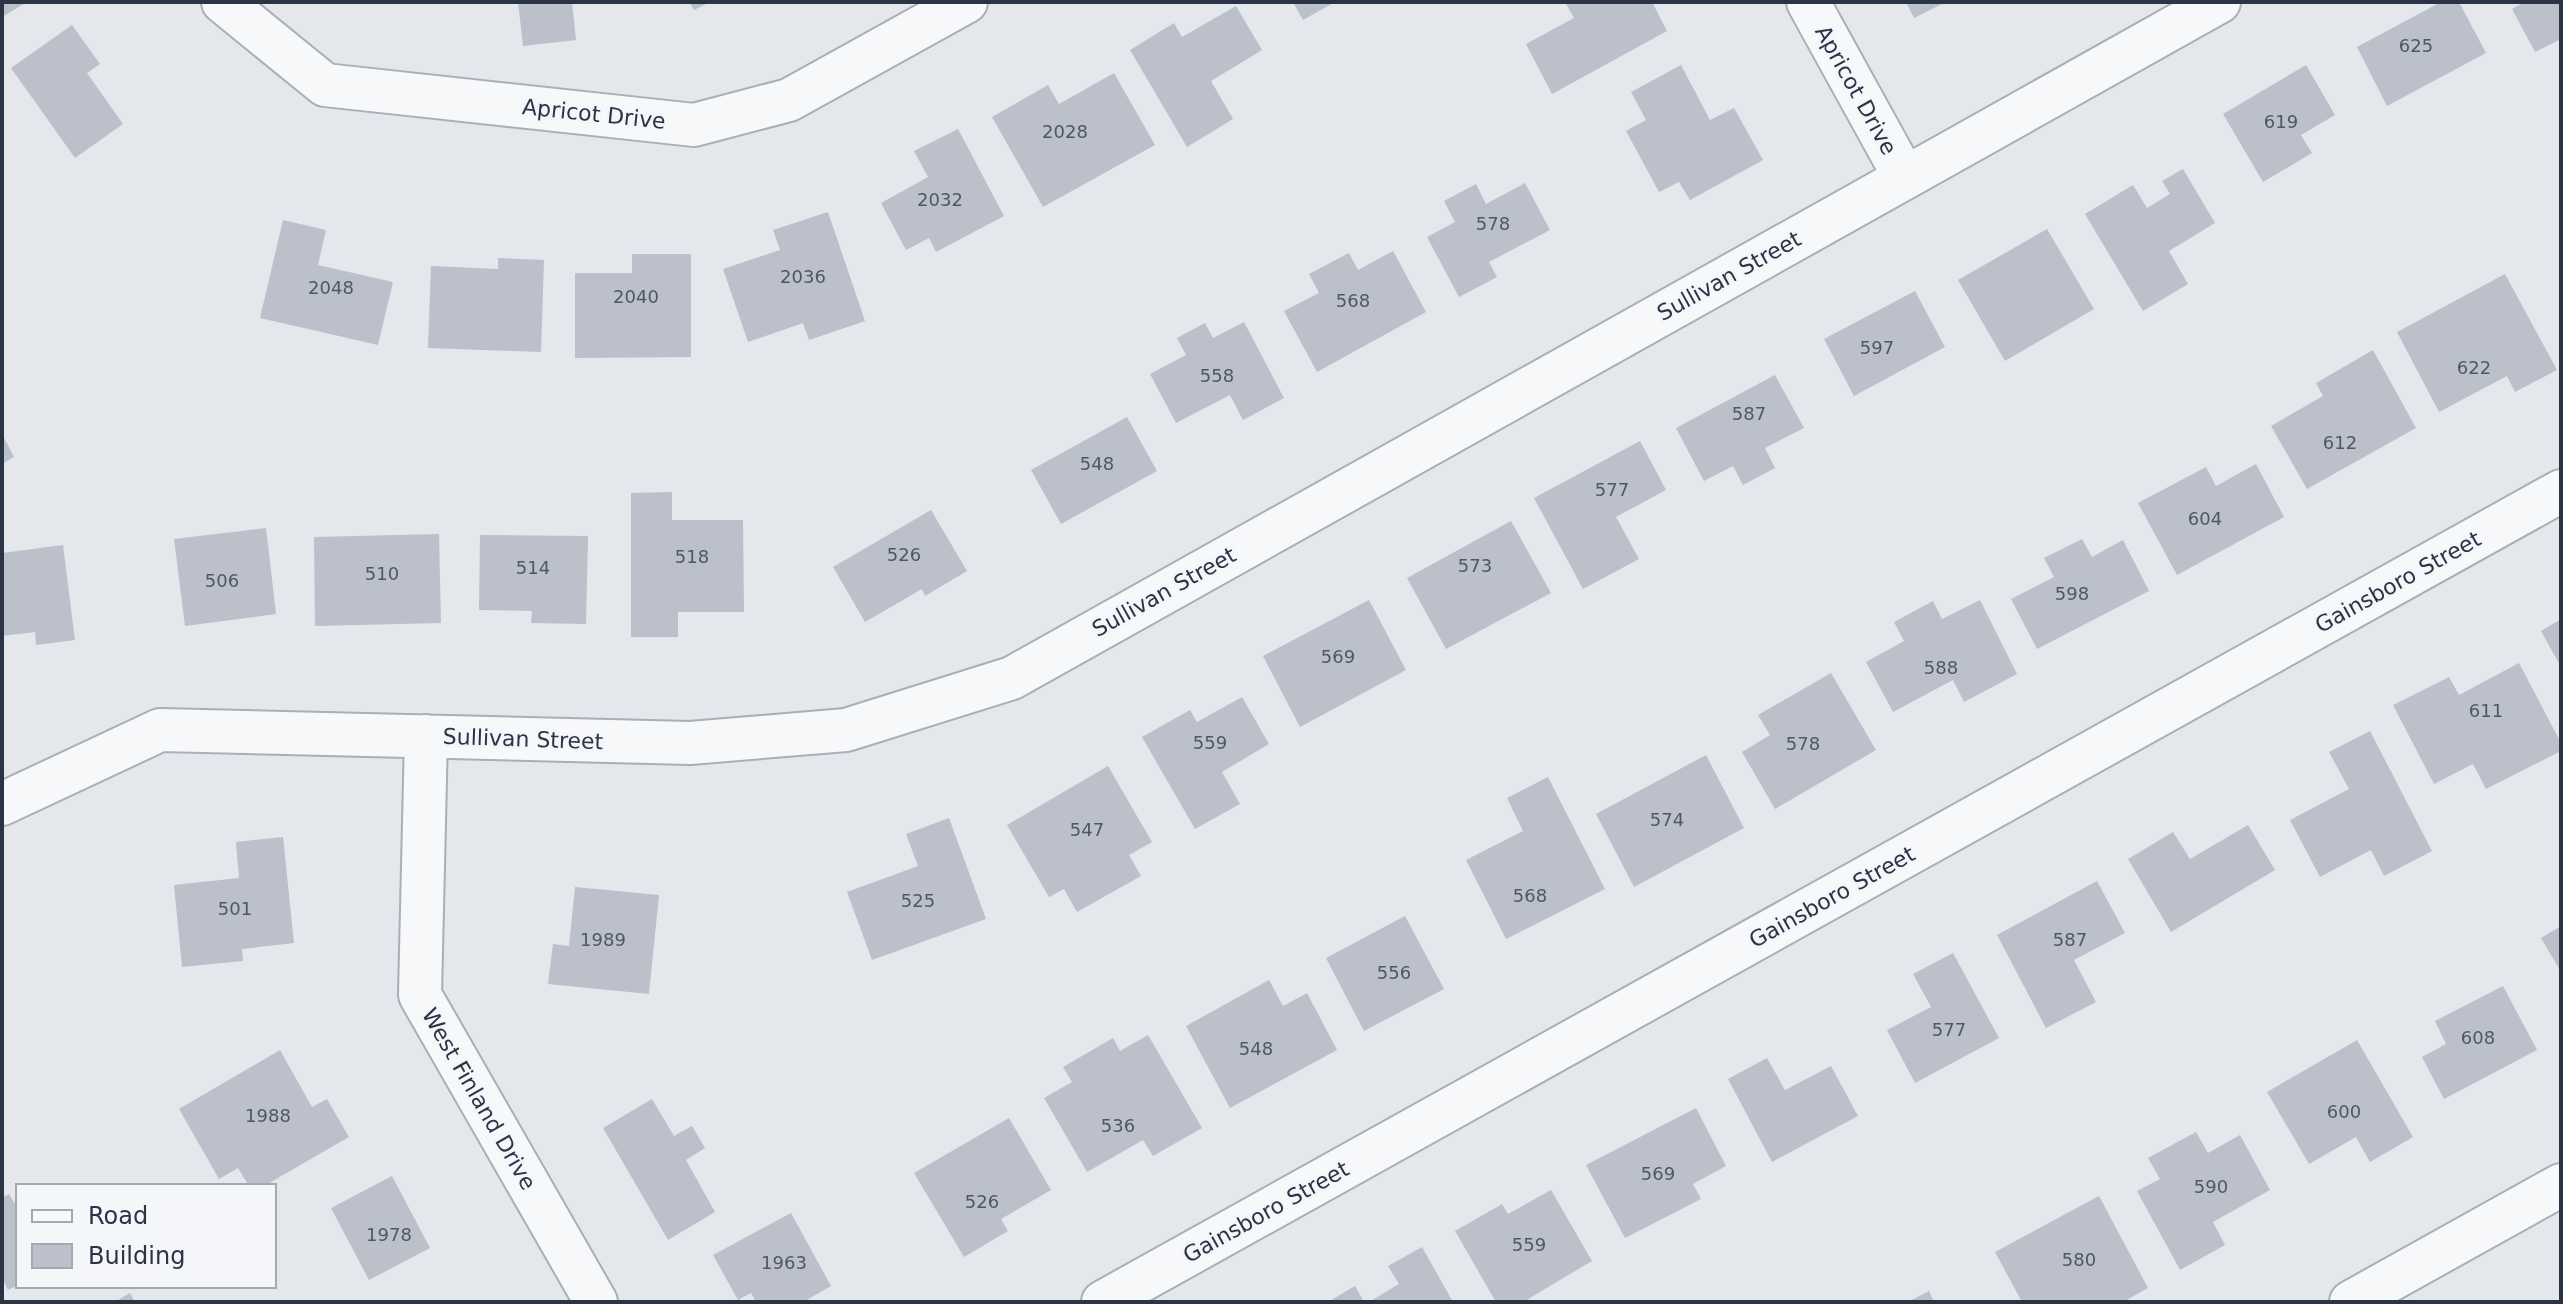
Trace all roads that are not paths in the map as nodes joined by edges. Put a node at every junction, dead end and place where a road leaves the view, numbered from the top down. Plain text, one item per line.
1 (223, 2) edge
2 (966, 2) edge
3 (1808, 2) edge
4 (2219, 2) edge
5 (1905, 178) junction
6 (2561, 491) edge
7 (426, 736) junction
8 (2, 804) edge
9 (2561, 1185) edge
10 (596, 1302) edge
11 (1103, 1302) edge
12 (2351, 1302) edge

1 - 2 street, Apricot Drive
3 - 5 street, Apricot Drive
4 - 5 street, Sullivan Street
5 - 7 street, Sullivan Street
6 - 11 street, Gainsboro Street
7 - 8 street, Sullivan Street
7 - 10 street, West Finland Drive
9 - 12 street

